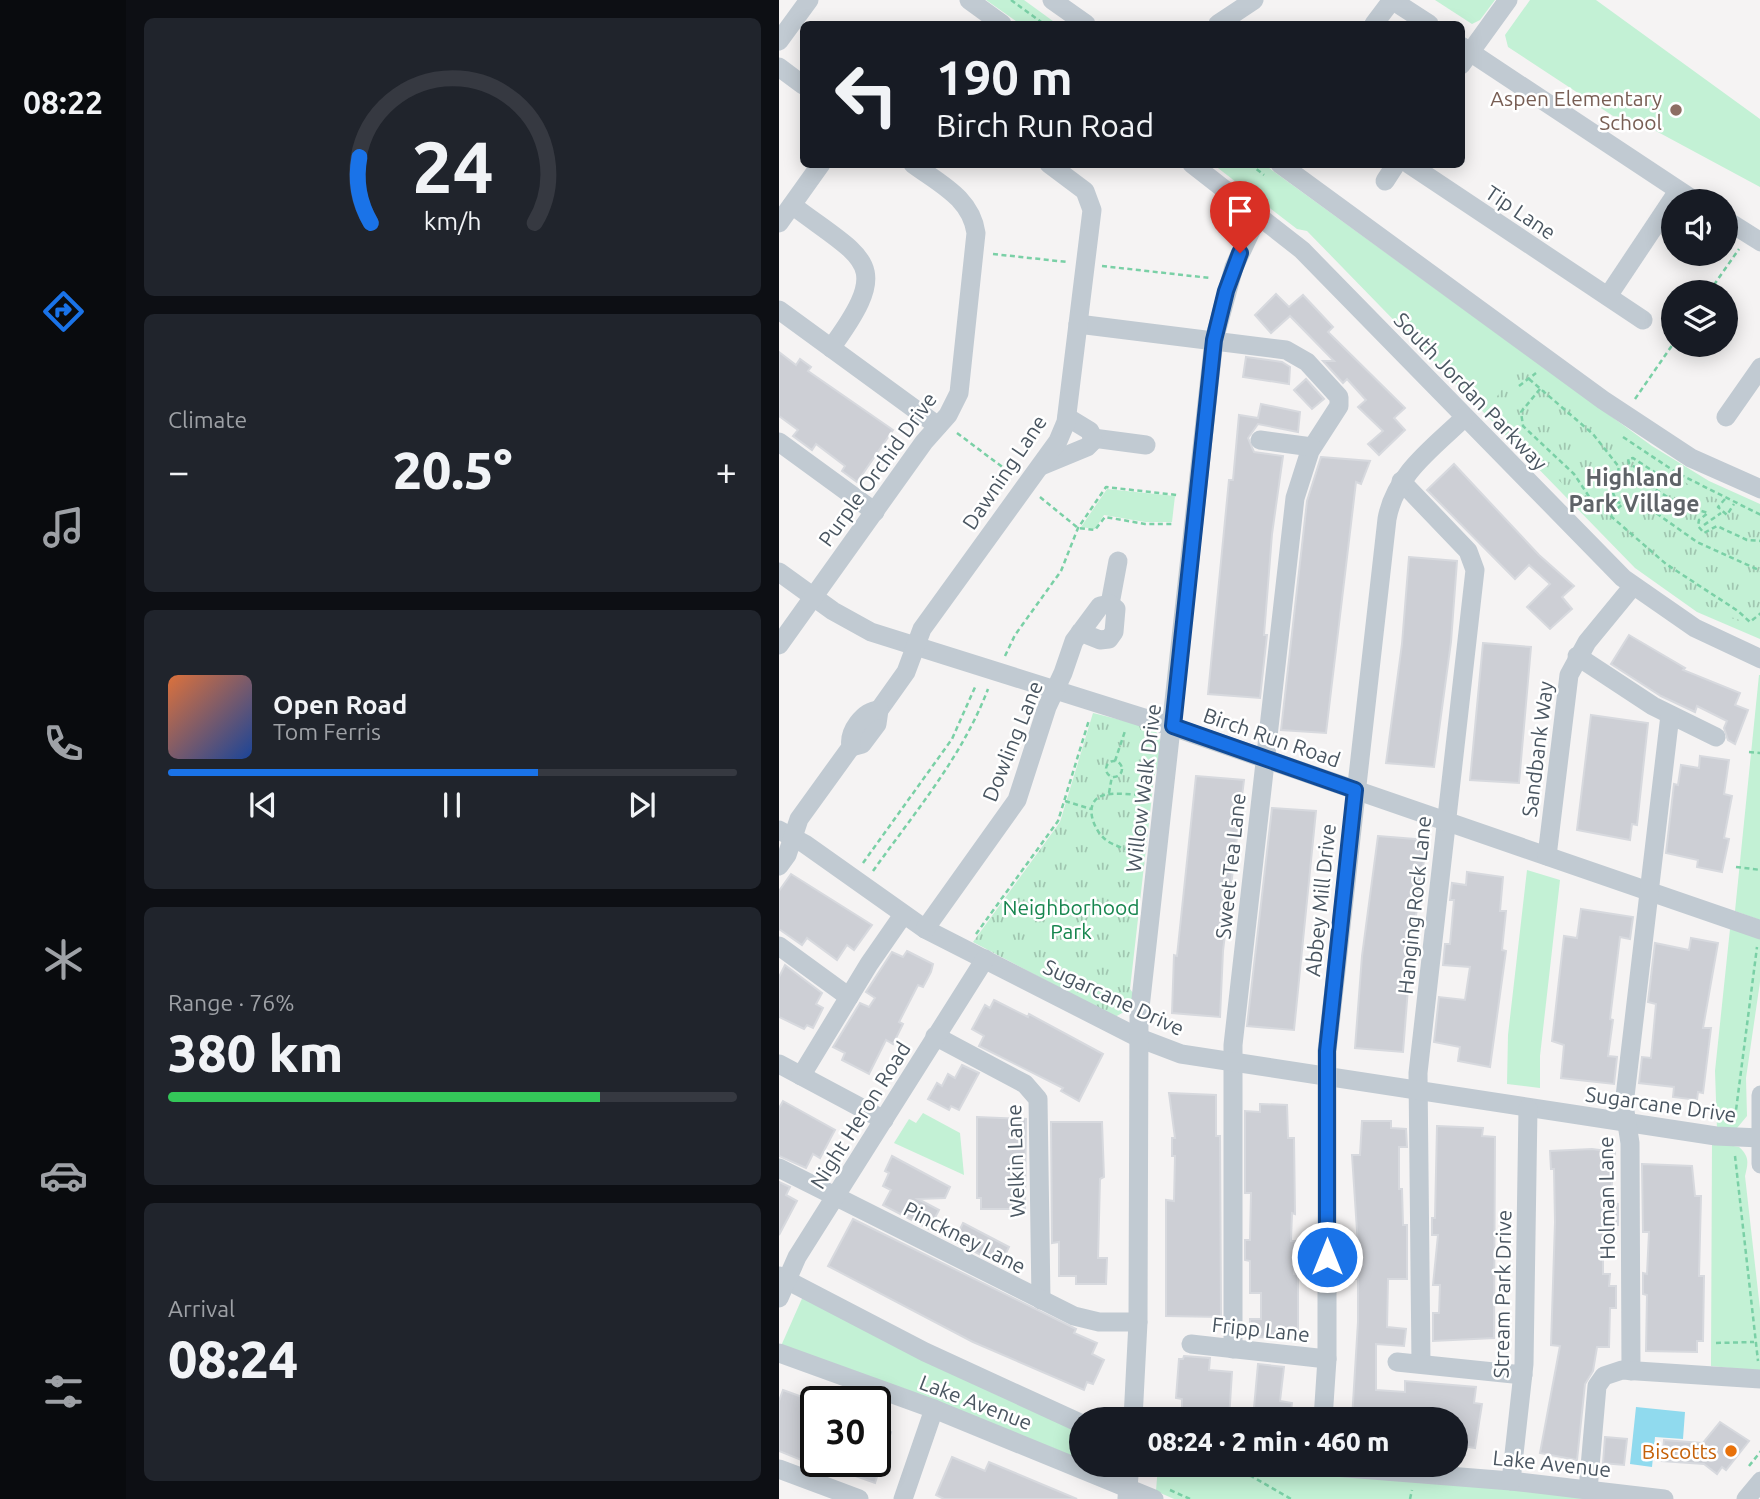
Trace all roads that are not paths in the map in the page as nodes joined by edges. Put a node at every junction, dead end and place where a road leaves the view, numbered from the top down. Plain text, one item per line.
1 (809, 0) edge
2 (969, 0) edge
3 (1052, 0) edge
4 (1392, 0) edge
5 (1508, 0) edge
6 (1238, 3) edge
7 (998, 21) edge
8 (1082, 21) edge
9 (1221, 21) edge
10 (1376, 21) edge
11 (1424, 21) edge
12 (779, 41) edge
13 (1465, 54) edge
14 (1465, 56) edge
15 (779, 67) edge
16 (800, 83) edge
17 (819, 168) edge
18 (918, 168) edge
19 (1054, 168) edge
20 (1197, 168) edge
21 (1286, 168) edge
22 (1415, 168) edge
23 (1675, 189) edge
24 (792, 205) junction
25 (1259, 214) junction
26 (1661, 216) edge
27 (779, 223) edge
28 (1738, 231) edge
29 (1752, 243) edge
30 (1608, 296) junction
31 (779, 310) edge
32 (1643, 320) dead end
33 (1078, 324) junction
34 (1214, 340) junction
35 (831, 348) junction
36 (1760, 367) edge
37 (1753, 392) edge
38 (1067, 417) junction
39 (1465, 417) junction
40 (1726, 417) dead end
41 (938, 426) junction
42 (1093, 438) junction
43 (1260, 440) dead end
44 (779, 442) edge
45 (1146, 445) dead end
46 (1312, 447) junction
47 (1040, 466) junction
48 (1401, 481) junction
49 (1760, 489) edge
50 (875, 512) junction
51 (1118, 561) dead end
52 (779, 572) edge
53 (1633, 586) junction
54 (814, 597) junction
55 (1110, 604) junction
56 (1081, 632) junction
57 (779, 645) edge
58 (916, 646) junction
59 (1577, 656) junction
60 (1760, 659) edge
61 (1055, 690) junction
62 (1670, 715) junction
63 (1173, 726) junction
64 (1716, 737) dead end
65 (1265, 760) junction
66 (1355, 790) junction
67 (1446, 822) junction
68 (786, 834) edge
69 (1547, 856) junction
70 (779, 866) edge
71 (1650, 890) junction
72 (903, 915) junction
73 (925, 929) junction
74 (1760, 930) edge
75 (779, 946) edge
76 (985, 959) junction
77 (849, 997) junction
78 (935, 1036) junction
79 (1139, 1038) junction
80 (779, 1064) edge
81 (1233, 1064) junction
82 (801, 1076) junction
83 (1327, 1078) junction
84 (1419, 1092) junction
85 (1760, 1095) edge
86 (1527, 1108) junction
87 (884, 1120) junction
88 (1627, 1123) junction
89 (1760, 1138) edge
90 (1760, 1164) edge
91 (779, 1168) edge
92 (836, 1197) junction
93 (782, 1284) edge
94 (1041, 1300) junction
95 (1138, 1322) junction
96 (1191, 1344) dead end
97 (1233, 1349) junction
98 (779, 1353) edge
99 (1327, 1359) junction
100 (1397, 1362) dead end
101 (1421, 1364) junction
102 (1631, 1371) junction
103 (1523, 1375) junction
104 (1760, 1379) edge
105 (1134, 1407) edge
106 (1324, 1407) edge
107 (934, 1409) junction
108 (1069, 1418) edge
109 (779, 1469) edge
110 (1755, 1473) edge
111 (1462, 1477) edge
112 (1511, 1481) junction
113 (804, 1490) edge
114 (1588, 1490) junction
115 (1128, 1494) edge
116 (859, 1499) edge
117 (903, 1499) edge
118 (1154, 1499) edge
119 (1664, 1499) edge
120 (1746, 1499) edge

1 - 12 street
2 - 7 street
3 - 8 street
4 - 10 street
4 - 11 street
5 - 13 street
6 - 9 street
14 - 23 street
15 - 16 street
17 - 24 street
18 - 41 street, Purple Orchid Drive
19 - 33 street, Dawning Lane
20 - 25 street, South Jordan Parkway
21 - 49 street
22 - 30 street, Tip Lane
24 - 27 street
24 - 35 street
25 - 34 street, Willow Walk Drive
25 - 39 street, South Jordan Parkway
26 - 30 street
28 - 29 street
30 - 32 street, Tip Lane
31 - 35 street
33 - 34 street
33 - 38 street, Dawning Lane
34 - 46 street, Sweet Tea Lane
34 - 63 street, Willow Walk Drive
35 - 41 street
36 - 37 street
37 - 40 street
38 - 42 street
38 - 47 street, Dawning Lane
39 - 48 street, Abbey Mill Drive
39 - 53 street, South Jordan Parkway
41 - 50 street, Purple Orchid Drive
42 - 45 street
42 - 47 street
43 - 46 street
44 - 50 street
46 - 65 street, Sweet Tea Lane
47 - 58 street, Dawning Lane
48 - 66 street, Abbey Mill Drive
48 - 67 street, Hanging Rock Lane
50 - 54 street, Purple Orchid Drive
51 - 55 street
52 - 54 street, Birch Run Road
53 - 59 street, Sandbank Way
53 - 60 street, South Jordan Parkway
54 - 57 street, Purple Orchid Drive
54 - 58 street, Birch Run Road
55 - 56 street, Dowling Lane
55 - 56 street
56 - 61 street, Dowling Lane
58 - 61 street, Birch Run Road
58 - 68 street, Dawning Lane
59 - 62 street
59 - 69 street, Sandbank Way
61 - 63 street, Birch Run Road
61 - 73 street, Dowling Lane
62 - 64 street
62 - 71 street, Holman Lane
63 - 65 street, Birch Run Road
63 - 79 street, Willow Walk Drive
65 - 66 street, Birch Run Road
65 - 81 street, Sweet Tea Lane
66 - 67 street, Birch Run Road
66 - 83 street, Abbey Mill Drive
67 - 69 street, Birch Run Road
67 - 84 street, Hanging Rock Lane
68 - 70 street, Dawning Lane
68 - 72 street, Sugarcane Drive
69 - 71 street, Birch Run Road
71 - 74 street, Birch Run Road
71 - 88 street, Holman Lane
72 - 73 street, Sugarcane Drive
72 - 77 street
73 - 76 street, Sugarcane Drive
75 - 77 street
76 - 78 street, Night Heron Road
76 - 79 street, Sugarcane Drive
77 - 82 street
78 - 87 street, Night Heron Road
78 - 94 street, Welkin Lane
79 - 81 street, Sugarcane Drive
79 - 95 street, Willow Walk Drive
80 - 82 street
81 - 83 street, Sugarcane Drive
81 - 97 street, Sweet Tea Lane
82 - 87 street
83 - 84 street, Sugarcane Drive
83 - 99 street, Abbey Mill Drive
84 - 86 street, Sugarcane Drive
84 - 101 street, Hanging Rock Lane
85 - 89 street
86 - 88 street, Sugarcane Drive
86 - 103 street, Stream Park Drive
87 - 92 street, Night Heron Road
88 - 89 street, Sugarcane Drive
88 - 102 street, Holman Lane
89 - 90 street
91 - 92 street, Pinckney Lane
92 - 93 street, Night Heron Road
92 - 94 street, Pinckney Lane
93 - 108 street, Lake Avenue
94 - 95 street, Pinckney Lane
95 - 105 street, Willow Walk Drive
96 - 97 street, Fripp Lane
97 - 99 street, Fripp Lane
98 - 107 street, Lake Avenue
99 - 106 street, Abbey Mill Drive
100 - 101 street
101 - 103 street
102 - 104 street
102 - 114 street
103 - 112 street, Stream Park Drive
107 - 115 street, Lake Avenue
107 - 117 street
109 - 113 street
110 - 120 street
111 - 112 street, Lake Avenue
112 - 114 street, Lake Avenue
113 - 116 street
114 - 119 street, Lake Avenue
115 - 118 street, Lake Avenue

